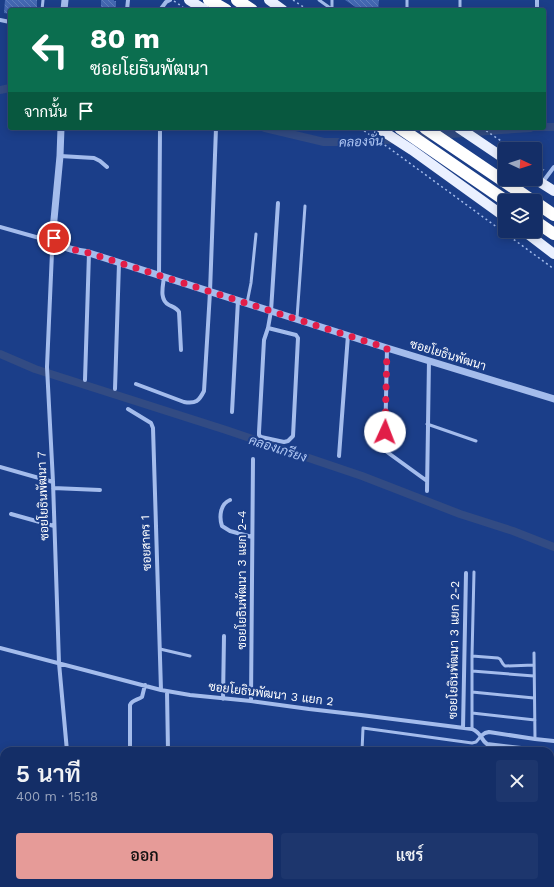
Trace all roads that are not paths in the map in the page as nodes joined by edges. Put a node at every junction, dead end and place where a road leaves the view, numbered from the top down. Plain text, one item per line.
1 (171, 0) edge
2 (209, 0) edge
3 (237, 0) edge
4 (269, 0) edge
5 (319, 0) edge
6 (187, 4) edge
7 (162, 8) edge
8 (199, 8) edge
9 (223, 8) edge
10 (249, 8) edge
11 (280, 8) edge
12 (329, 8) edge
13 (61, 130) edge
14 (160, 130) edge
15 (216, 130) edge
16 (403, 130) edge
17 (428, 130) edge
18 (462, 130) edge
19 (382, 131) edge
20 (498, 155) edge
21 (60, 156) junction
22 (107, 167) dead end
23 (554, 167) edge
24 (542, 178) edge
25 (542, 184) edge
26 (554, 192) edge
27 (522, 194) edge
28 (498, 195) edge
29 (278, 203) dead end
30 (304, 206) dead end
31 (542, 207) edge
32 (498, 212) edge
33 (554, 215) edge
34 (542, 226) edge
35 (0, 227) edge
36 (256, 234) dead end
37 (554, 234) edge
38 (533, 238) edge
39 (56, 240) junction
40 (89, 253) junction
41 (554, 254) edge
42 (119, 263) junction
43 (161, 276) junction
44 (210, 292) junction
45 (238, 300) junction
46 (247, 303) junction
47 (271, 311) junction
48 (296, 319) junction
49 (268, 328) junction
50 (348, 335) junction
51 (387, 348) junction
52 (181, 350) dead end
53 (429, 360) junction
54 (85, 380) dead end
55 (136, 384) dead end
56 (115, 389) dead end
57 (554, 399) edge
58 (128, 408) dead end
59 (232, 412) dead end
60 (428, 424) junction
61 (476, 442) dead end
62 (340, 456) dead end
63 (253, 459) dead end
64 (0, 467) edge
65 (427, 481) junction
66 (53, 482) junction
67 (53, 488) junction
68 (100, 490) dead end
69 (427, 490) dead end
70 (230, 500) dead end
71 (11, 514) dead end
72 (54, 526) junction
73 (252, 537) junction
74 (474, 572) dead end
75 (466, 573) dead end
76 (224, 636) dead end
77 (0, 648) edge
78 (160, 648) junction
79 (534, 653) dead end
80 (190, 656) dead end
81 (472, 656) junction
82 (59, 663) junction
83 (534, 665) junction
84 (472, 671) junction
85 (534, 676) junction
86 (145, 686) junction
87 (161, 690) junction
88 (167, 690) junction
89 (472, 692) junction
90 (534, 698) junction
91 (223, 699) junction
92 (251, 701) junction
93 (472, 713) junction
94 (535, 720) junction
95 (463, 728) junction
96 (472, 729) junction
97 (481, 736) junction
98 (535, 739) junction
99 (554, 741) edge
100 (67, 747) edge
101 (130, 747) edge
102 (168, 747) edge
103 (362, 747) edge
104 (514, 747) edge

1 - 7 street
2 - 9 highway
3 - 10 highway
4 - 11 main road
5 - 12 lane
6 - 8 main road
13 - 21 street
14 - 43 street
15 - 44 street
16 - 28 highway
17 - 27 highway
18 - 20 main road
19 - 32 main road
21 - 22 street
21 - 39 street
23 - 24 street
25 - 26 main road
29 - 47 street
30 - 48 lane
31 - 33 highway
34 - 37 highway
35 - 39 street
36 - 46 lane
38 - 41 main road
39 - 40 street, ซอยโยธินพัฒนา
39 - 66 street, ซอยโยธินพัฒนา 7
40 - 42 street, ซอยโยธินพัฒนา
40 - 54 street
42 - 43 street, ซอยโยธินพัฒนา
42 - 56 street
43 - 44 street, ซอยโยธินพัฒนา
43 - 52 street
44 - 45 street, ซอยโยธินพัฒนา
44 - 55 street
45 - 46 street, ซอยโยธินพัฒนา
45 - 59 street
46 - 47 street, ซอยโยธินพัฒนา
47 - 48 street, ซอยโยธินพัฒนา
47 - 49 street
48 - 50 street, ซอยโยธินพัฒนา
49 - 49 street
50 - 51 street, ซอยโยธินพัฒนา
50 - 62 street
51 - 53 street, ซอยโยธินพัฒนา
51 - 65 street
53 - 57 street, ซอยโยธินพัฒนา
53 - 60 street
58 - 78 street, ซอยสาคร 1
60 - 61 lane
60 - 65 street
63 - 73 street, ซอยโยธินพัฒนา 3 แยก 2-4
64 - 66 street
65 - 69 street
66 - 67 street, ซอยโยธินพัฒนา 7
67 - 68 street
67 - 72 street, ซอยโยธินพัฒนา 7
70 - 73 street
71 - 72 street
72 - 82 street, ซอยโยธินพัฒนา 7
73 - 92 street, ซอยโยธินพัฒนา 3 แยก 2-4
74 - 81 lane
75 - 95 street, ซอยโยธินพัฒนา 3 แยก 2-2
76 - 91 street
77 - 82 street, ซอยโยธินพัฒนา 3 แยก 2
78 - 80 lane
78 - 87 street, ซอยสาคร 1
79 - 83 lane
81 - 83 lane
81 - 84 lane
82 - 86 street, ซอยโยธินพัฒนา 3 แยก 2
82 - 100 street, ซอยโยธินพัฒนา 7
83 - 85 lane
84 - 85 lane
84 - 89 lane
85 - 90 lane
86 - 87 street, ซอยโยธินพัฒนา 3 แยก 2
86 - 101 street
87 - 88 street, ซอยโยธินพัฒนา 3 แยก 2
88 - 91 street, ซอยโยธินพัฒนา 3 แยก 2
88 - 102 street
89 - 90 lane
89 - 93 lane
90 - 94 lane
91 - 92 street, ซอยโยธินพัฒนา 3 แยก 2
92 - 95 street, ซอยโยธินพัฒนา 3 แยก 2
93 - 94 lane
93 - 96 lane
94 - 98 lane
95 - 96 street, ซอยโยธินพัฒนา 3 แยก 2
96 - 97 street
97 - 98 street
97 - 103 lane
97 - 104 street
98 - 99 street

